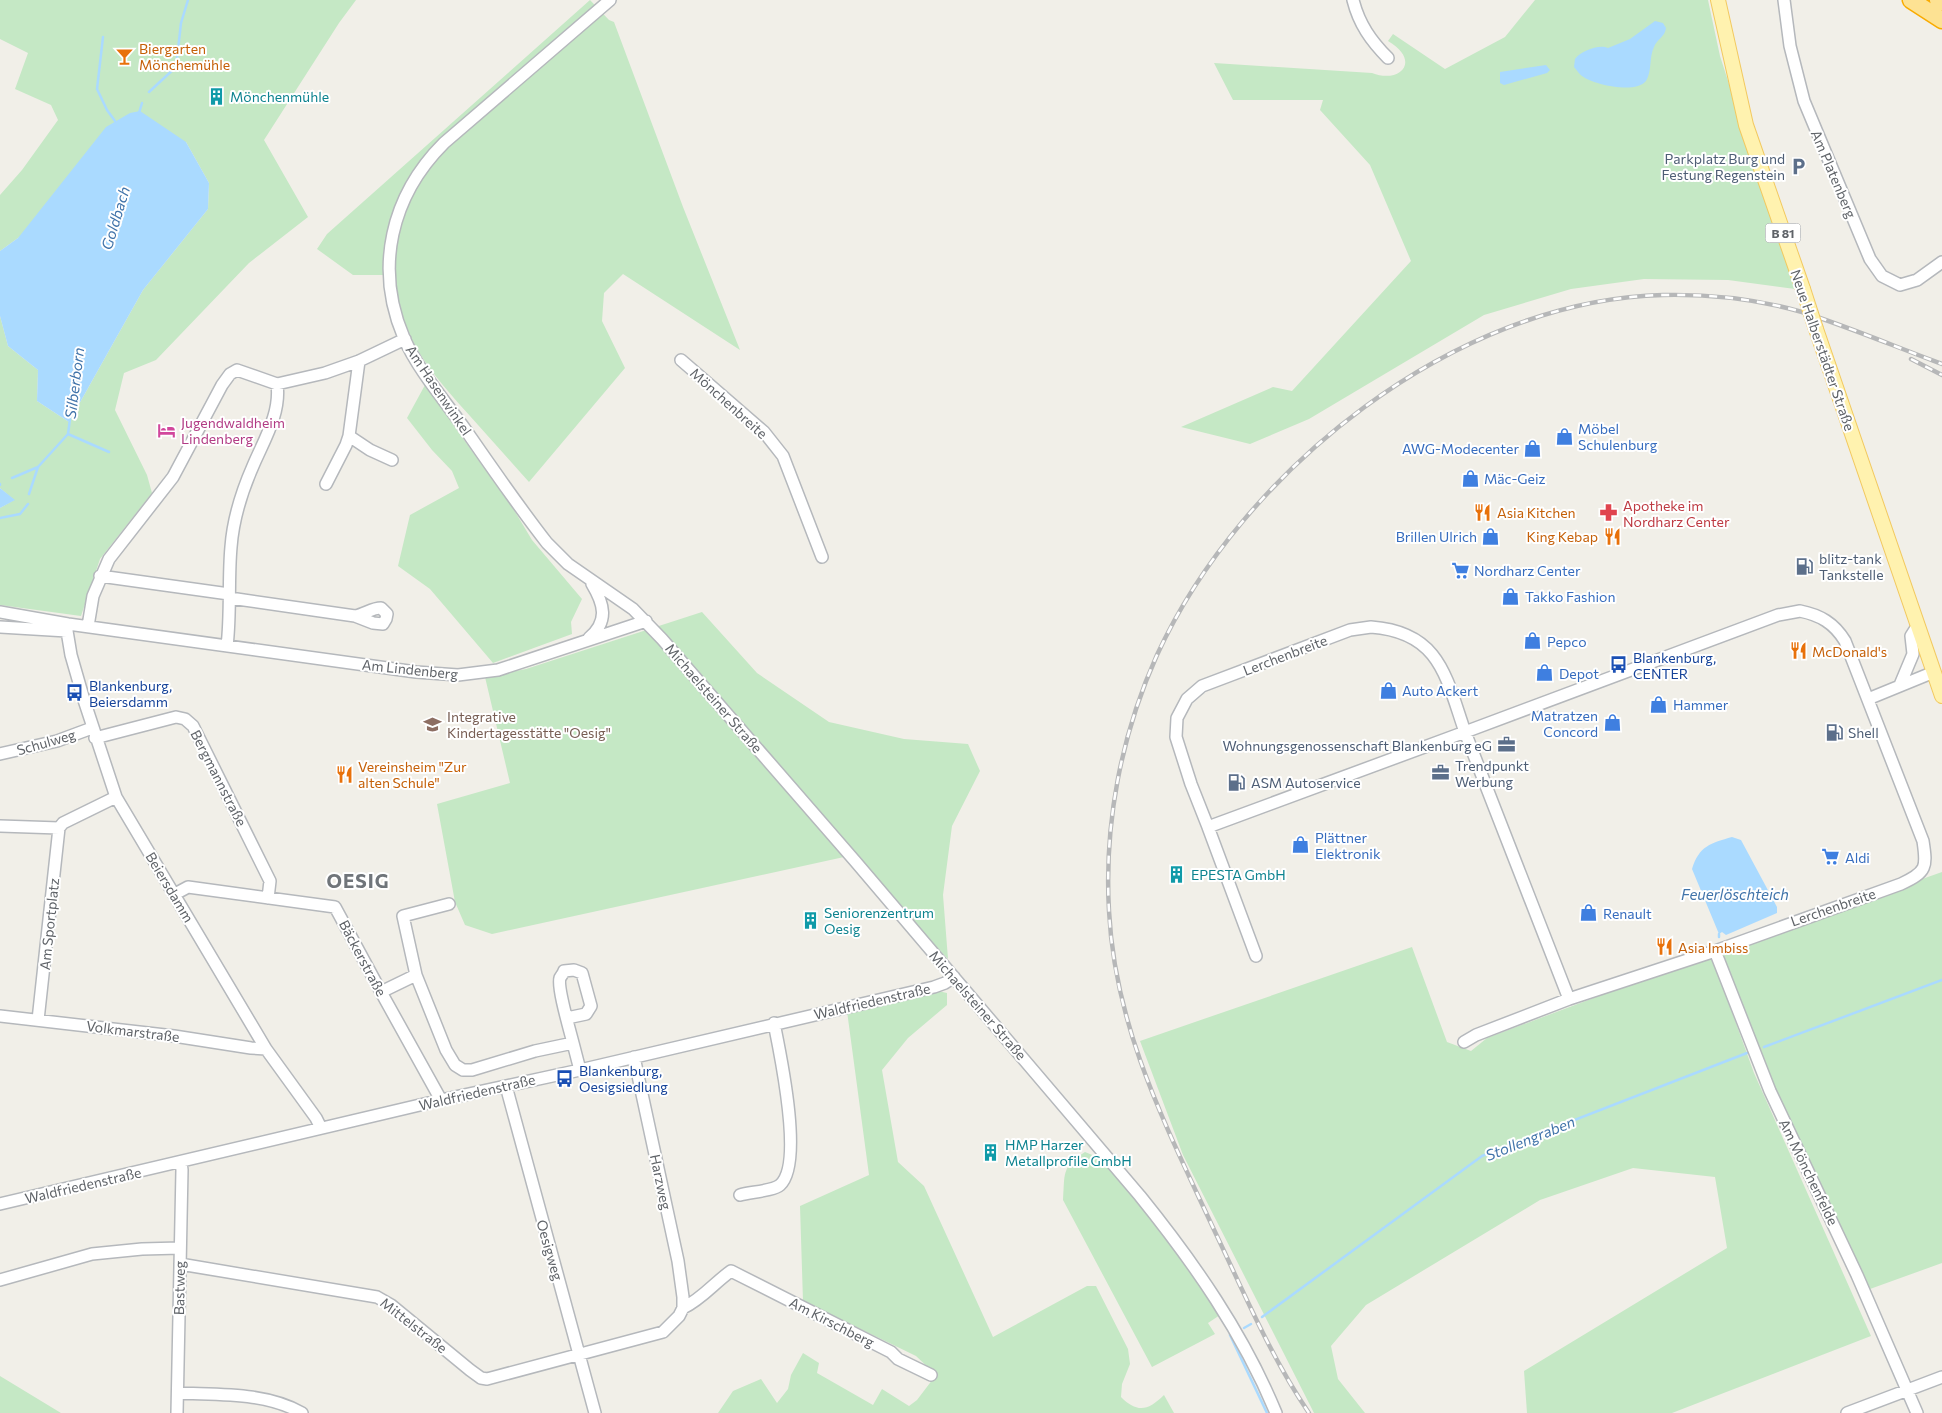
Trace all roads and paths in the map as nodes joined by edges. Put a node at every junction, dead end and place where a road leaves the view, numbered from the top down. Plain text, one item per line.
1 (610, 0) edge
2 (1354, 0) edge
3 (1718, 0) edge
4 (1784, 0) edge
5 (1911, 0) edge
6 (1938, 0) edge
7 (1942, 2) edge
8 (1942, 20) edge
9 (1388, 58) dead end
10 (1942, 262) edge
11 (405, 339) junction
12 (681, 360) dead end
13 (359, 361) junction
14 (277, 384) junction
15 (349, 436) junction
16 (392, 460) dead end
17 (326, 484) dead end
18 (822, 557) dead end
19 (100, 576) junction
20 (589, 580) junction
21 (230, 596) junction
22 (0, 612) edge
23 (356, 616) dead end
24 (646, 621) junction
25 (1918, 625) junction
26 (85, 626) junction
27 (0, 627) edge
28 (68, 627) junction
29 (586, 640) junction
30 (227, 646) junction
31 (1934, 672) junction
32 (1900, 685) junction
33 (1942, 696) edge
34 (1868, 699) junction
35 (1465, 732) junction
36 (94, 733) junction
37 (0, 754) edge
38 (116, 797) junction
39 (0, 826) edge
40 (1208, 827) junction
41 (59, 828) junction
42 (175, 894) junction
43 (268, 898) junction
44 (449, 904) dead end
45 (1715, 951) junction
46 (1256, 956) dead end
47 (416, 975) junction
48 (954, 977) junction
49 (380, 992) junction
50 (1569, 999) junction
51 (0, 1016) edge
52 (567, 1018) dead end
53 (38, 1020) junction
54 (774, 1023) junction
55 (1464, 1042) dead end
56 (573, 1043) junction
57 (266, 1049) junction
58 (634, 1057) junction
59 (580, 1070) junction
60 (506, 1086) junction
61 (441, 1100) junction
62 (321, 1128) junction
63 (181, 1162) junction
64 (740, 1195) dead end
65 (0, 1204) edge
66 (180, 1248) junction
67 (180, 1264) junction
68 (0, 1280) edge
69 (683, 1308) junction
70 (578, 1355) junction
71 (931, 1375) dead end
72 (1942, 1376) edge
73 (1907, 1390) junction
74 (178, 1394) junction
75 (177, 1413) edge
76 (302, 1413) edge
77 (595, 1413) edge
78 (1276, 1413) edge
79 (1847, 1413) edge
80 (1917, 1413) edge

1 - 11 street, Am Hasenwinkel
2 - 9 street
3 - 25 main road, Neue Halberstädter Straße / B 81, bridge
4 - 10 street, Am Platenberg
5 - 8 highway
6 - 7 highway
11 - 13 street
11 - 20 street, Am Hasenwinkel
12 - 18 street, Mönchenbreite
13 - 14 street
13 - 15 street
14 - 19 street
14 - 21 street
15 - 16 street
15 - 17 street
19 - 21 street
19 - 26 street
20 - 24 street, Am Hasenwinkel
20 - 29 street
21 - 23 street
21 - 30 street
22 - 28 street
24 - 29 street, Am Lindenberg
24 - 48 street, Michaelsteiner Straße
25 - 31 main road, Neue Halberstädter Straße / B 81
25 - 32 street
26 - 28 street, Am Lindenberg
26 - 30 street, Am Lindenberg
27 - 28 street
28 - 36 street, Beiersdamm
29 - 30 street, Am Lindenberg
31 - 32 street
31 - 33 main road, Neue Halberstädter Straße / B 81
32 - 34 street
34 - 35 street, Lerchenbreite
34 - 45 street, Lerchenbreite
35 - 40 street, Lerchenbreite
35 - 40 street, Lerchenbreite
35 - 50 street, Lerchenbreite
36 - 37 street, Schulweg
36 - 38 street, Beiersdamm
36 - 43 street, Bergmannstraße
38 - 41 street
38 - 42 street, Beiersdamm
39 - 41 street
40 - 46 street, Lerchenbreite
41 - 53 street, Am Sportplatz
42 - 43 street, Bäckerstraße
42 - 57 street, Beiersdamm
43 - 49 street, Bäckerstraße
44 - 47 street
45 - 50 street, Lerchenbreite
45 - 73 street, Am Mönchenfelde
47 - 49 street
47 - 56 street
48 - 54 street, Waldfriedenstraße
48 - 78 street, Michaelsteiner Straße
49 - 61 street, Bäckerstraße
50 - 55 street, Lerchenbreite
51 - 53 street, Volkmarstraße
52 - 56 street
53 - 57 street, Volkmarstraße
54 - 58 street, Waldfriedenstraße
54 - 64 street
56 - 59 street
57 - 62 street, Beiersdamm
58 - 59 street, Waldfriedenstraße
58 - 69 street, Harzweg
59 - 60 street, Waldfriedenstraße
60 - 61 street, Waldfriedenstraße
60 - 70 street, Oesigweg
61 - 62 street, Waldfriedenstraße
62 - 63 street, Waldfriedenstraße
63 - 65 street, Waldfriedenstraße
63 - 66 street, Bastweg
66 - 67 street, Bastweg
66 - 68 street
67 - 70 street, Mittelstraße
67 - 74 street, Bastweg
69 - 70 street
69 - 71 street, Am Kirschberg
70 - 77 street, Oesigweg
72 - 73 street
73 - 79 street
73 - 80 street, Am Mönchenfelde
74 - 75 street, Bastweg
74 - 76 street

